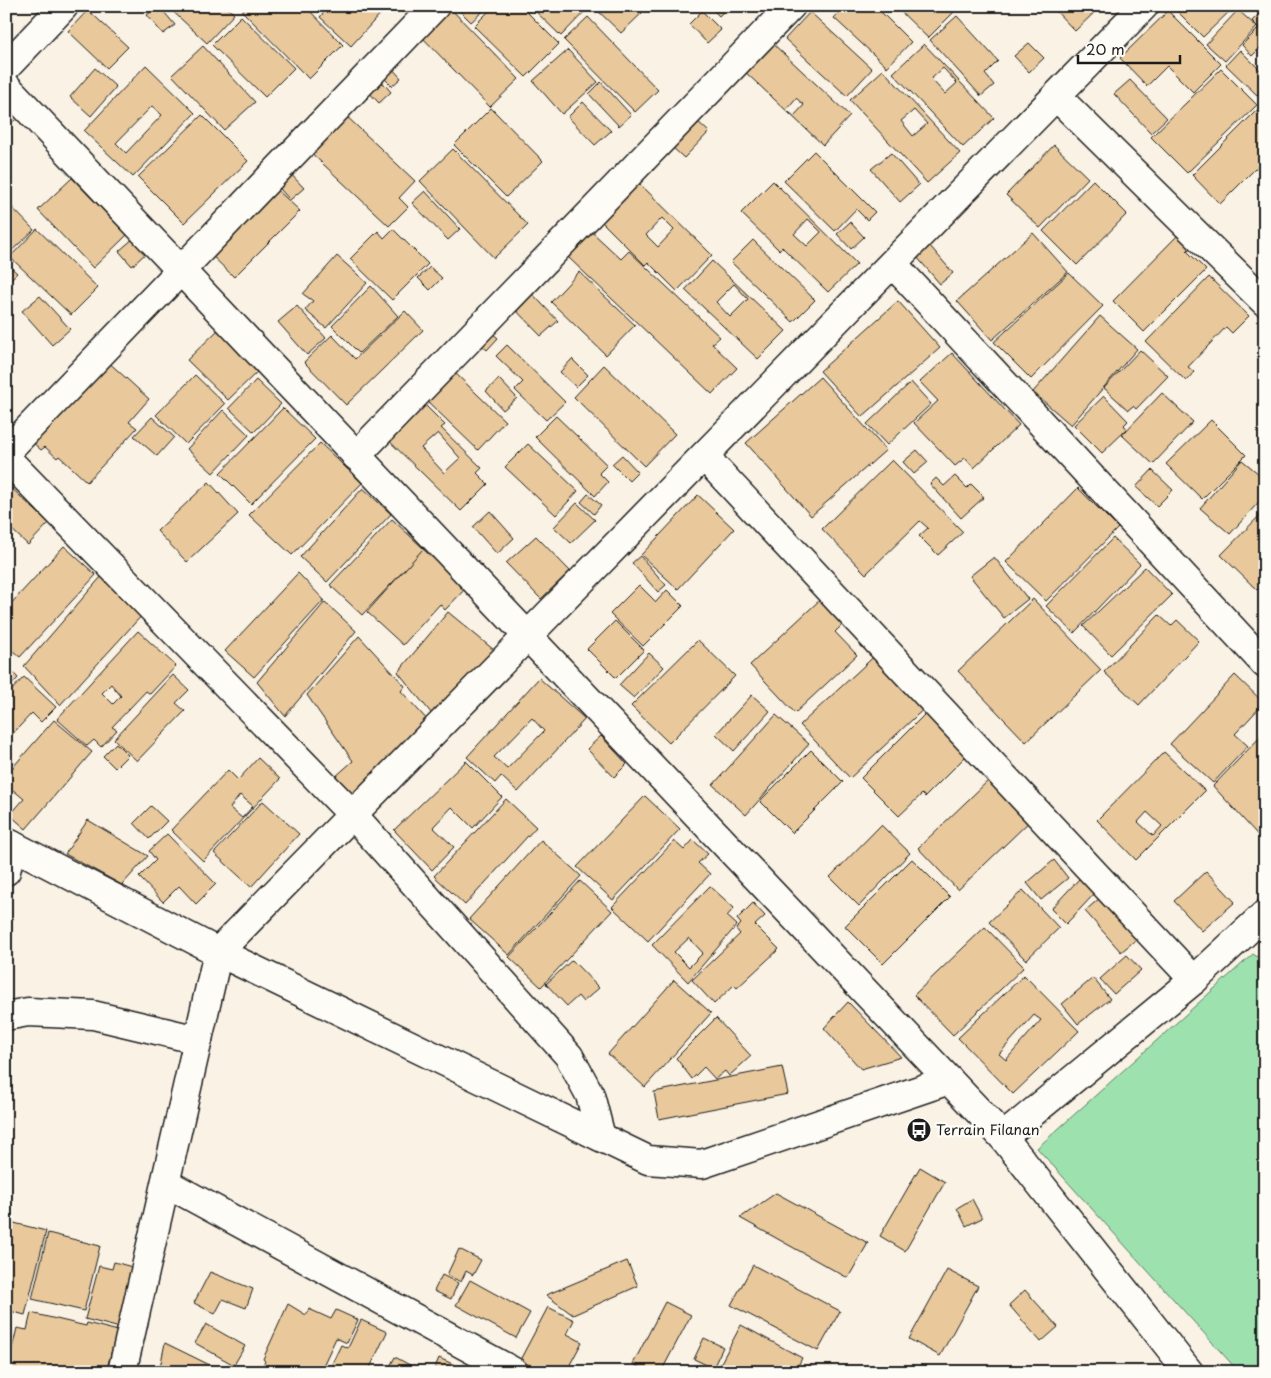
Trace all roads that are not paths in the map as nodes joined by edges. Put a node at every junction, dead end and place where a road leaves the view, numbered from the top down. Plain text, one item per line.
1 (64, 6) edge
2 (435, 6) edge
3 (791, 6) edge
4 (1144, 6) edge
5 (6, 67) edge
6 (6, 86) edge
7 (1056, 96) junction
8 (893, 264) junction
9 (181, 270) junction
10 (1265, 302) edge
11 (6, 452) edge
12 (356, 456) junction
13 (704, 456) junction
14 (6, 458) edge
15 (528, 636) junction
16 (1265, 664) edge
17 (353, 815) junction
18 (8, 853) edge
19 (1265, 914) edge
20 (218, 952) junction
21 (1194, 980) junction
22 (6, 1016) edge
23 (198, 1040) junction
24 (949, 1080) junction
25 (601, 1137) junction
26 (1002, 1137) junction
27 (166, 1183) junction
28 (122, 1372) edge
29 (514, 1372) edge
30 (1189, 1372) edge

1 - 5 street
2 - 9 street
3 - 12 street
4 - 7 street
6 - 9 street
7 - 8 street
7 - 10 street
8 - 13 street
8 - 16 street
9 - 11 street
9 - 12 street
12 - 15 street
13 - 15 street
13 - 21 street
14 - 17 street
15 - 17 street
15 - 24 street
17 - 20 street
17 - 25 street
18 - 20 street
19 - 21 street
20 - 23 street
20 - 25 street
21 - 26 street
22 - 23 street
23 - 27 street
24 - 25 street
24 - 26 street
26 - 30 street
27 - 28 street
27 - 29 street

